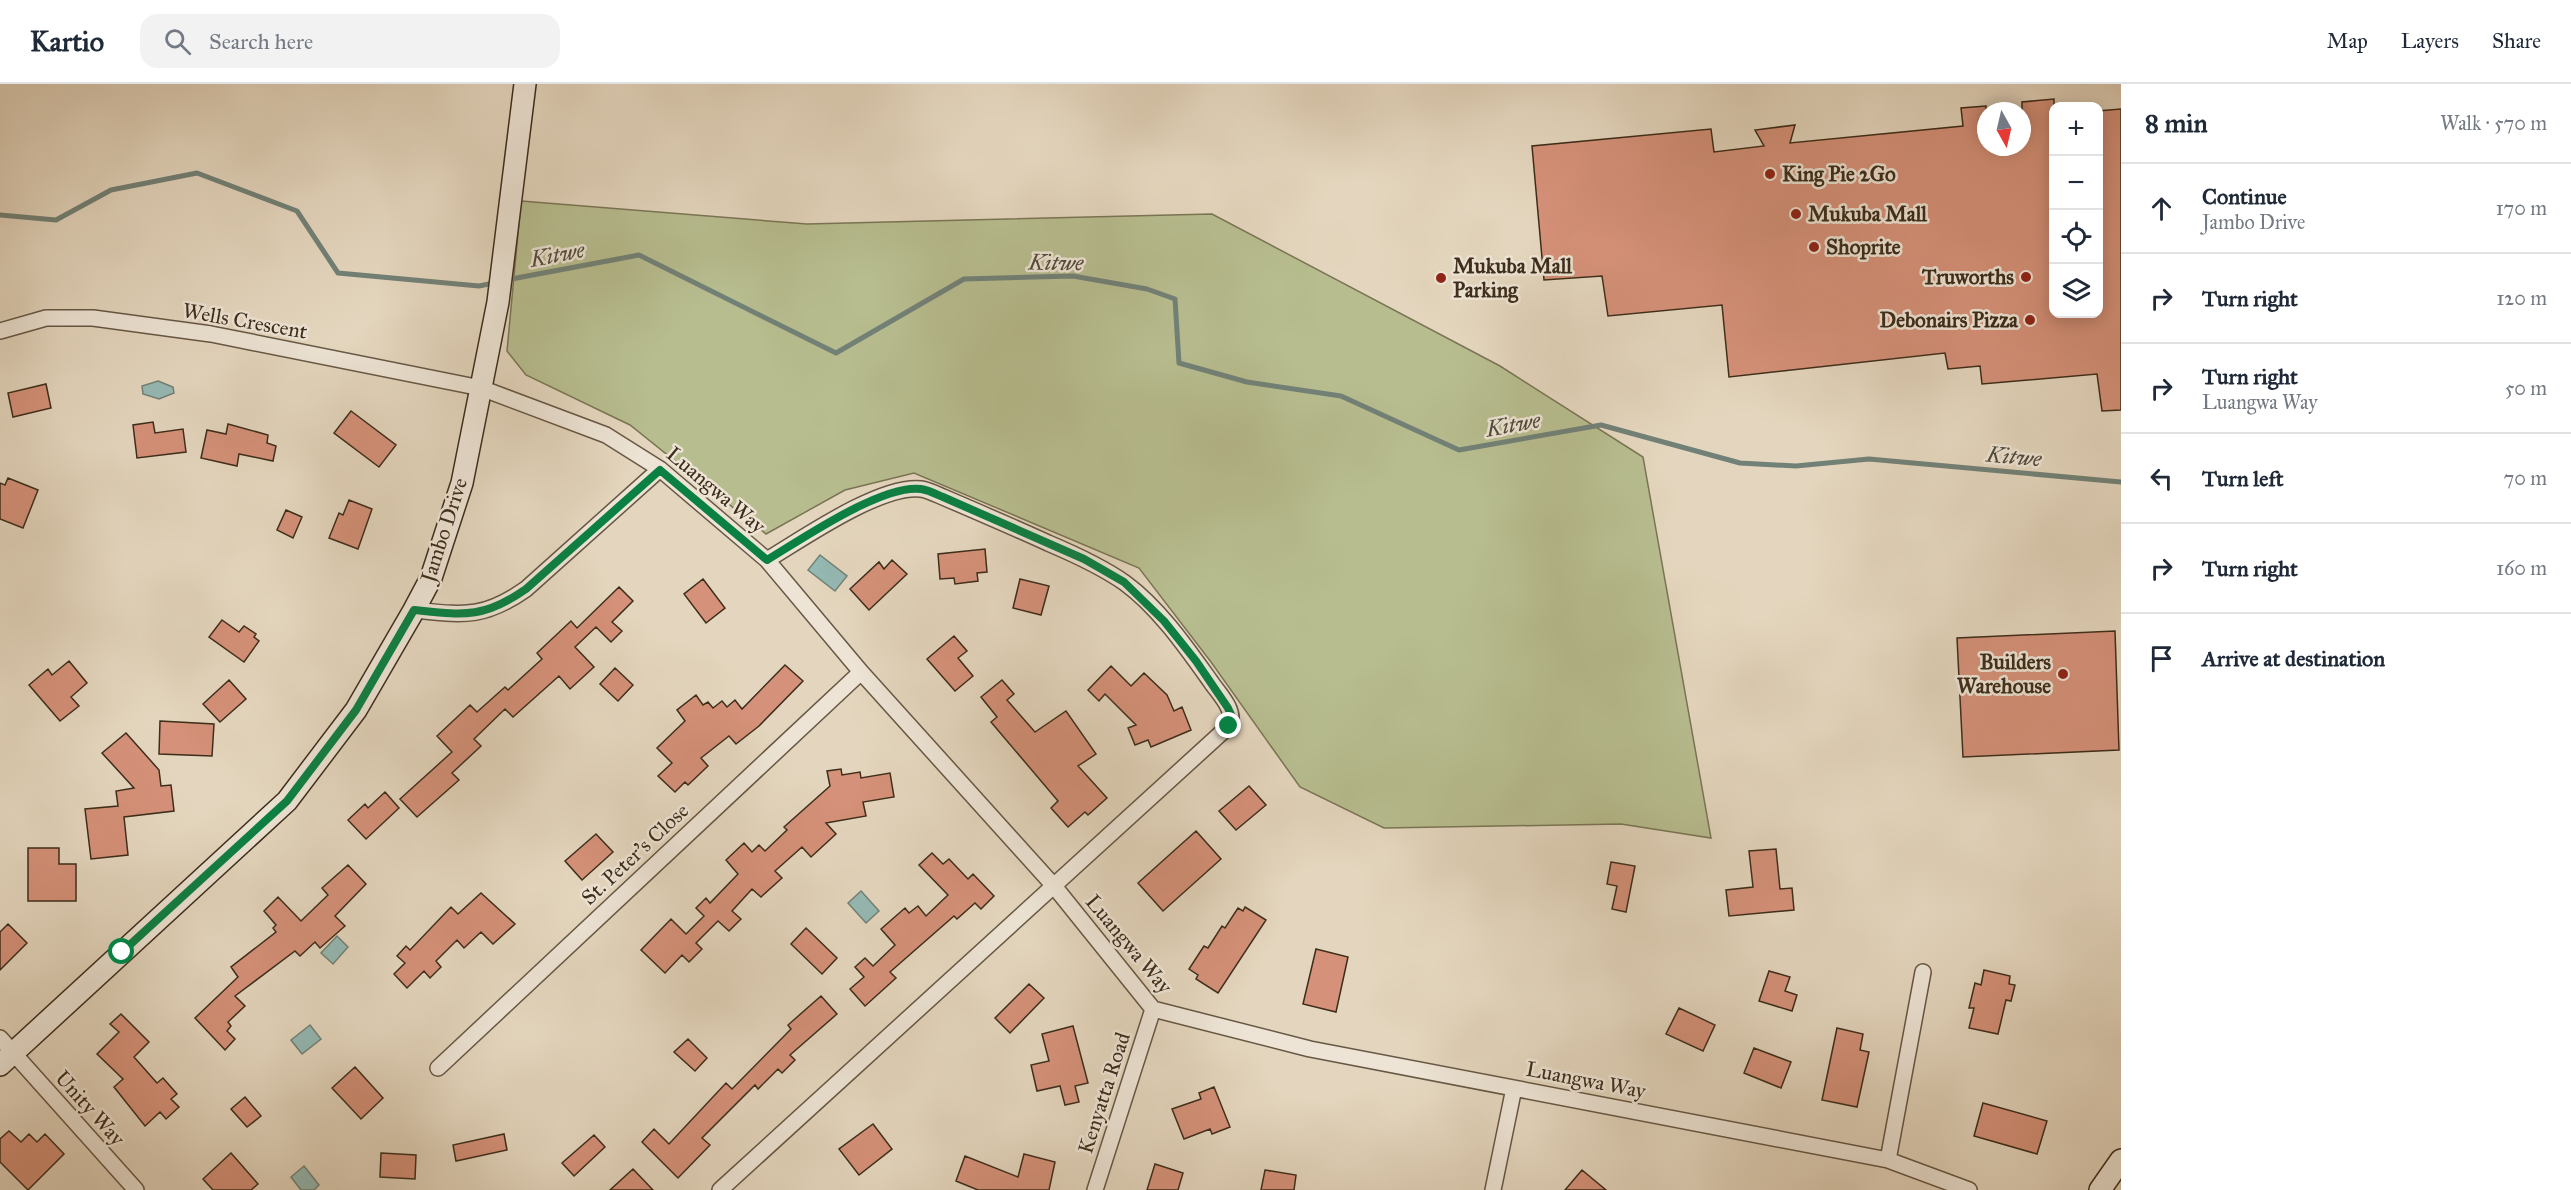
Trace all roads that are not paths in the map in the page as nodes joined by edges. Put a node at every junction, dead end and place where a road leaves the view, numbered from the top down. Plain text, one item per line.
1 (525, 84) edge
2 (0, 331) edge
3 (481, 388) junction
4 (660, 470) junction
5 (767, 560) junction
6 (414, 610) junction
7 (861, 672) junction
8 (1054, 886) junction
9 (1923, 972) dead end
10 (1153, 1010) junction
11 (5, 1052) edge
12 (438, 1068) dead end
13 (1514, 1088) junction
14 (1888, 1160) junction
15 (2121, 1160) edge
16 (136, 1190) edge
17 (720, 1190) edge
18 (1095, 1190) edge
19 (1493, 1190) edge
20 (1969, 1190) edge
21 (2100, 1190) edge

1 - 3 main road, Jambo Drive
2 - 3 street, Wells Crescent
3 - 4 street, Luangwa Way
3 - 6 main road, Jambo Drive
4 - 5 street, Luangwa Way
4 - 6 street
5 - 7 street, Luangwa Way
5 - 8 street
6 - 11 main road, Jambo Drive
7 - 8 street, Luangwa Way
7 - 12 street, St. Peter's Close
8 - 10 street, Luangwa Way
8 - 17 street
9 - 14 street
10 - 13 street, Luangwa Way
10 - 18 street, Kenyatta Road
11 - 16 street, Unity Way
13 - 14 street, Luangwa Way
13 - 19 street
14 - 20 street, Luangwa Way
15 - 21 main road

